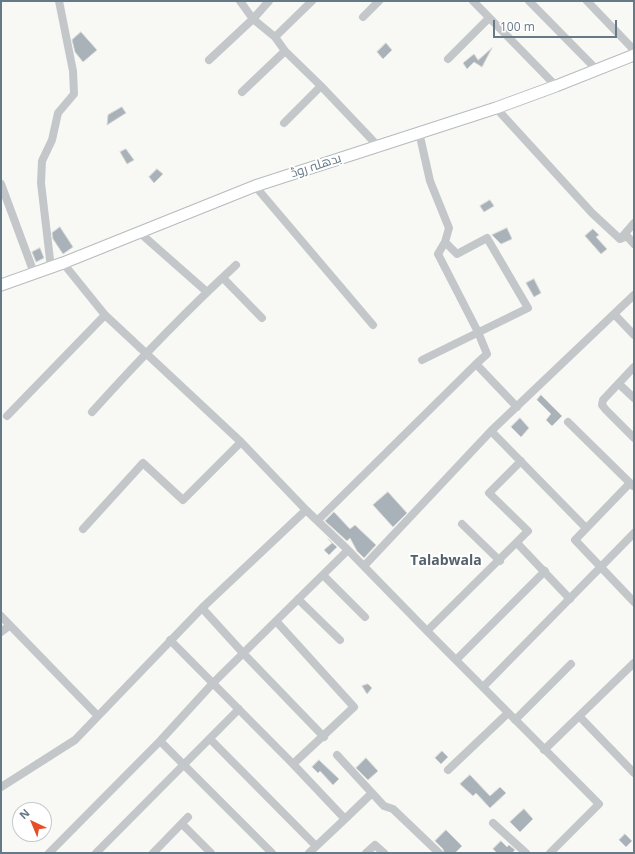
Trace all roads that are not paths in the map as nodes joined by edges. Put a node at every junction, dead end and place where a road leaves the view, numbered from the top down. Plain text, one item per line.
1 (59, 1) edge
2 (240, 1) edge
3 (269, 1) edge
4 (312, 1) edge
5 (380, 1) edge
6 (473, 1) edge
7 (529, 1) edge
8 (587, 1) edge
9 (363, 17) dead end
10 (490, 18) junction
11 (253, 19) junction
12 (275, 37) junction
13 (634, 50) edge
14 (285, 51) junction
15 (634, 55) edge
16 (448, 59) dead end
17 (209, 60) dead end
18 (597, 70) junction
19 (321, 86) junction
20 (556, 86) junction
21 (242, 92) dead end
22 (496, 108) junction
23 (284, 123) dead end
24 (420, 132) junction
25 (377, 146) junction
26 (1, 184) edge
27 (256, 186) junction
28 (634, 223) edge
29 (140, 233) junction
30 (620, 239) junction
31 (446, 242) junction
32 (634, 244) edge
33 (63, 263) junction
34 (236, 265) dead end
35 (51, 268) junction
36 (34, 273) junction
37 (223, 278) junction
38 (1, 285) edge
39 (207, 292) junction
40 (634, 295) edge
41 (105, 315) junction
42 (615, 315) junction
43 (262, 318) dead end
44 (373, 324) dead end
45 (478, 332) junction
46 (634, 335) edge
47 (146, 353) junction
48 (422, 360) dead end
49 (476, 364) junction
50 (634, 368) edge
51 (619, 384) junction
52 (634, 398) edge
53 (517, 407) junction
54 (92, 412) dead end
55 (7, 416) dead end
56 (568, 422) dead end
57 (491, 431) junction
58 (634, 438) edge
59 (241, 442) junction
60 (520, 461) junction
61 (632, 485) edge
62 (306, 510) junction
63 (318, 520) junction
64 (462, 524) dead end
65 (586, 528) junction
66 (83, 529) dead end
67 (634, 533) edge
68 (517, 543) junction
69 (348, 550) junction
70 (500, 561) junction
71 (364, 566) junction
72 (601, 567) junction
73 (545, 571) junction
74 (323, 575) junction
75 (633, 598) edge
76 (298, 599) junction
77 (570, 599) junction
78 (202, 608) junction
79 (1, 616) edge
80 (366, 618) dead end
81 (276, 621) junction
82 (10, 626) junction
83 (427, 631) junction
84 (1, 632) edge
85 (170, 640) junction
86 (340, 640) dead end
87 (243, 653) junction
88 (456, 660) junction
89 (634, 663) edge
90 (571, 664) dead end
91 (213, 683) junction
92 (483, 687) junction
93 (239, 709) junction
94 (508, 713) junction
95 (98, 716) junction
96 (579, 716) junction
97 (515, 720) junction
98 (324, 737) junction
99 (210, 739) junction
100 (160, 741) junction
101 (544, 750) junction
102 (337, 755) dead end
103 (184, 764) junction
104 (293, 764) junction
105 (448, 770) dead end
106 (634, 772) edge
107 (1, 787) edge
108 (372, 793) junction
109 (188, 817) dead end
110 (345, 819) junction
111 (493, 823) dead end
112 (182, 824) junction
113 (316, 846) junction
114 (49, 853) edge
115 (96, 853) edge
116 (153, 853) edge
117 (211, 853) edge
118 (272, 853) edge
119 (309, 853) edge
120 (366, 853) edge
121 (384, 853) edge
122 (439, 853) edge
123 (526, 853) edge
124 (550, 853) edge

1 - 35 street
2 - 11 street
3 - 11 street
4 - 12 street
5 - 9 street
6 - 10 street
7 - 18 street
8 - 13 street
10 - 16 street
10 - 20 street
11 - 12 street
11 - 17 street
12 - 14 street
14 - 19 street
14 - 21 street
15 - 18 main road, بدھلہ روڈ
18 - 20 main road, بدھلہ روڈ
19 - 23 street
19 - 25 street
20 - 22 main road, بدھلہ روڈ
22 - 24 main road, بدھلہ روڈ
22 - 30 street
24 - 25 main road, بدھلہ روڈ
24 - 31 street
25 - 27 main road, بدھلہ روڈ
26 - 36 street
27 - 29 main road, بدھلہ روڈ
27 - 44 street
28 - 30 street
29 - 33 main road, بدھلہ روڈ
29 - 39 street
30 - 32 street
31 - 45 street
31 - 45 street
33 - 35 main road, بدھلہ روڈ
33 - 41 street
34 - 37 street
35 - 36 main road, بدھلہ روڈ
36 - 38 main road, بدھلہ روڈ
37 - 39 street
37 - 43 street
39 - 47 street
40 - 42 street
41 - 47 street
41 - 55 street
42 - 46 street
42 - 53 street
45 - 48 street
45 - 49 street
47 - 54 street
47 - 59 street
49 - 53 street
49 - 63 street
50 - 51 street
51 - 52 street
51 - 58 street
53 - 57 street
56 - 61 street
57 - 60 street
57 - 71 street
59 - 62 street
59 - 66 street
60 - 65 street
60 - 68 street
61 - 65 street
62 - 63 street
62 - 78 street
63 - 69 street
64 - 70 street
65 - 72 street
67 - 72 street
68 - 70 street
68 - 73 street
69 - 71 street
69 - 74 street
70 - 83 street
71 - 83 street
72 - 75 street
72 - 77 street
73 - 77 street
73 - 88 street
74 - 76 street
74 - 80 street
76 - 81 street
76 - 86 street
77 - 92 street
78 - 85 street
78 - 87 street
79 - 82 street
81 - 87 street
81 - 98 street
82 - 84 street
82 - 95 street
83 - 88 street
85 - 91 street
85 - 95 street
87 - 91 street
87 - 98 street
88 - 92 street
89 - 96 street
90 - 97 street
91 - 93 street
91 - 100 street
92 - 94 street
93 - 99 street
93 - 104 street
94 - 97 street
94 - 105 street
95 - 107 street
96 - 101 street
96 - 106 street
97 - 101 street
98 - 104 street
99 - 103 street
99 - 113 street
100 - 103 street
100 - 114 street
101 - 124 street
102 - 108 street
103 - 115 street
103 - 118 street
104 - 110 street
108 - 110 street
108 - 122 street
109 - 112 street
110 - 113 street
111 - 123 street
112 - 116 street
112 - 117 street
113 - 119 street
120 - 121 street

